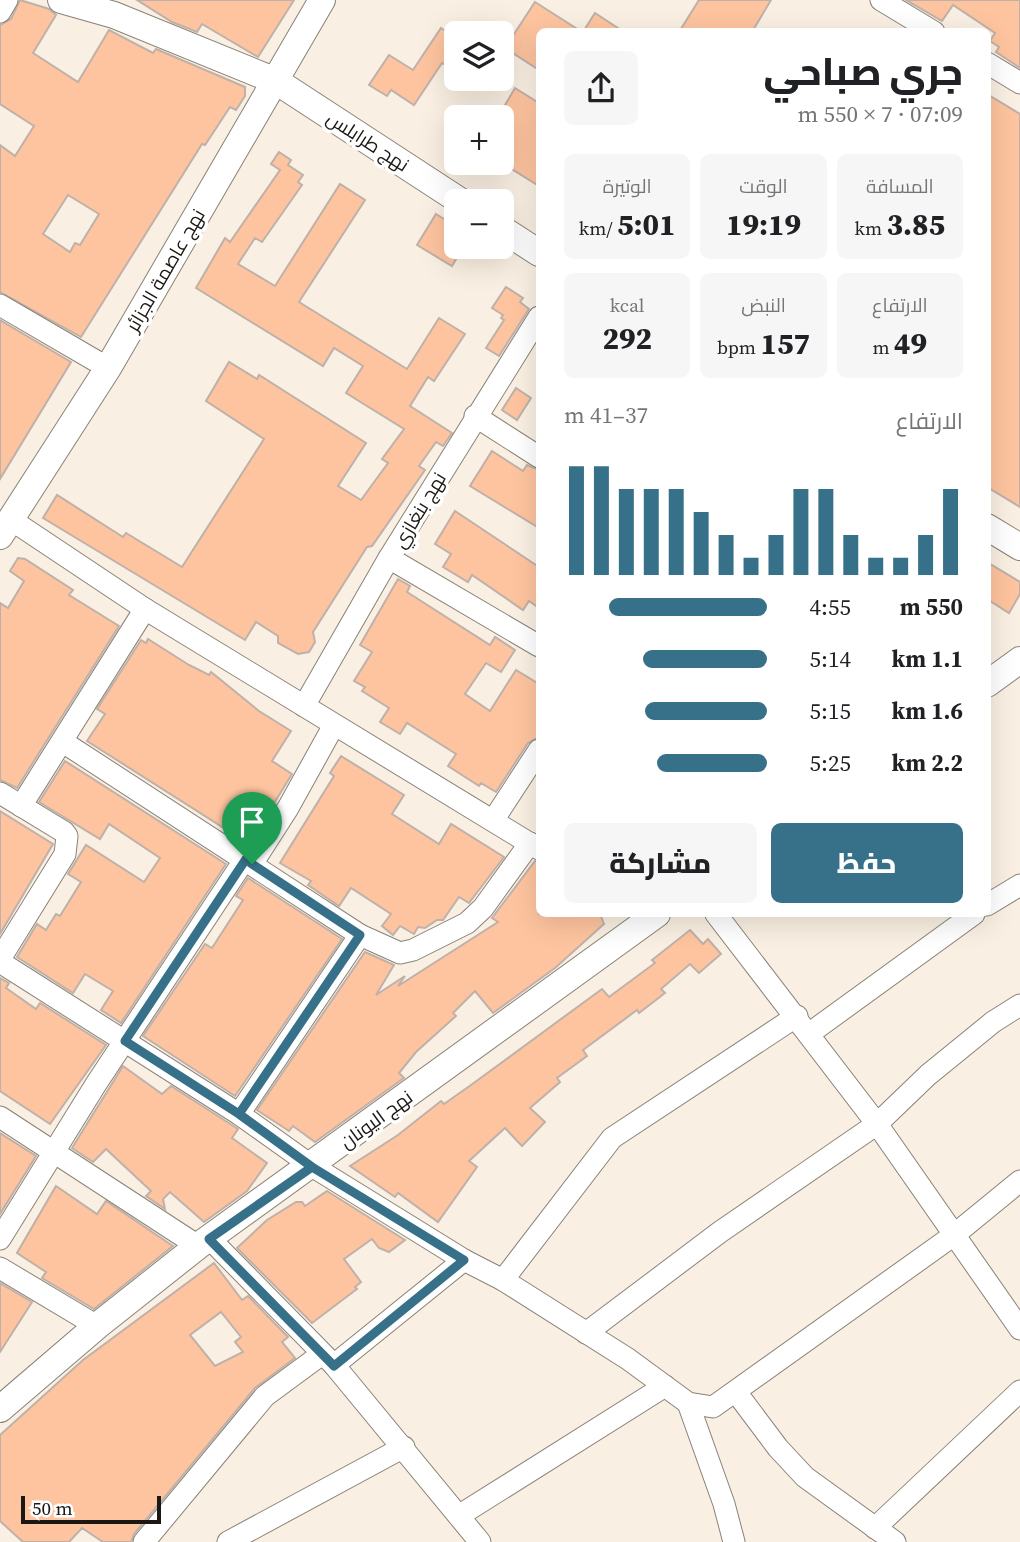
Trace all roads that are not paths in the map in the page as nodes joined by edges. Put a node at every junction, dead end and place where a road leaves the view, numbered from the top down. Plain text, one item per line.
1 (7, 0) edge
2 (61, 0) edge
3 (322, 0) edge
4 (881, 0) edge
5 (118, 8) edge
6 (0, 12) edge
7 (927, 28) edge
8 (991, 66) edge
9 (276, 81) junction
10 (1020, 83) edge
11 (444, 191) edge
12 (514, 237) edge
13 (536, 251) edge
14 (0, 305) edge
15 (536, 322) edge
16 (108, 368) junction
17 (475, 416) junction
18 (536, 455) edge
19 (4, 522) edge
20 (991, 529) edge
21 (1020, 547) edge
22 (389, 558) junction
23 (145, 609) junction
24 (536, 644) edge
25 (1020, 660) edge
26 (991, 681) edge
27 (304, 706) junction
28 (334, 725) junction
29 (63, 742) junction
30 (536, 755) edge
31 (0, 793) edge
32 (21, 806) junction
33 (494, 819) junction
34 (534, 846) edge
35 (249, 861) junction
36 (1020, 885) edge
37 (991, 903) edge
38 (643, 917) edge
39 (718, 917) edge
40 (970, 917) edge
41 (360, 935) junction
42 (0, 960) edge
43 (1020, 1005) edge
44 (797, 1016) junction
45 (810, 1033) junction
46 (125, 1041) junction
47 (239, 1114) junction
48 (0, 1117) edge
49 (877, 1124) junction
50 (54, 1151) junction
51 (312, 1167) junction
52 (1020, 1181) edge
53 (954, 1235) junction
54 (0, 1239) edge
55 (204, 1243) junction
56 (464, 1260) junction
57 (0, 1268) edge
58 (503, 1280) junction
59 (97, 1326) junction
60 (1020, 1329) edge
61 (586, 1333) junction
62 (328, 1360) junction
63 (665, 1386) junction
64 (1020, 1391) edge
65 (736, 1392) junction
66 (3, 1402) edge
67 (688, 1403) junction
68 (404, 1447) junction
69 (460, 1515) junction
70 (875, 1528) junction
71 (144, 1542) edge
72 (228, 1542) edge
73 (480, 1542) edge
74 (734, 1542) edge
75 (895, 1542) edge

1 - 6 street
2 - 5 street, نهج طرابلس
3 - 9 street, نهج عاصمة الجزائر
4 - 7 street
5 - 9 street, نهج طرابلس
8 - 10 street
9 - 11 street, نهج طرابلس
9 - 16 street, نهج عاصمة الجزائر
12 - 13 street
14 - 16 street
15 - 17 street, نهج بنغازي
16 - 19 street, نهج عاصمة الجزائر
17 - 18 street
17 - 22 street, نهج بنغازي
19 - 23 street
20 - 21 street
22 - 24 street
22 - 27 street, نهج بنغازي
23 - 27 street
23 - 29 street
25 - 26 street
27 - 28 street
28 - 33 street
28 - 35 street
29 - 32 street
29 - 35 street
30 - 33 street
31 - 32 street
32 - 42 street
33 - 34 street
34 - 41 street
35 - 41 street
35 - 46 street
36 - 37 street
38 - 51 street, نهج اليونان
39 - 44 street
40 - 45 street
41 - 47 street
42 - 46 street
43 - 49 street
44 - 45 street
44 - 58 street
45 - 49 street
46 - 47 street
46 - 50 street
47 - 51 street
48 - 50 street
49 - 53 street
49 - 61 street
50 - 54 street
50 - 55 street
51 - 55 street, نهج اليونان
51 - 56 street
52 - 53 street
53 - 60 street
53 - 65 street
55 - 59 street, نهج اليونان
55 - 62 street
56 - 58 street
56 - 62 street
57 - 59 street
58 - 61 street
59 - 66 street, نهج اليونان
61 - 63 street
62 - 68 street
62 - 71 street
63 - 67 street
63 - 69 street
64 - 70 street
65 - 67 street
65 - 70 street
67 - 74 street
68 - 69 street
68 - 72 street
69 - 73 street
70 - 75 street

